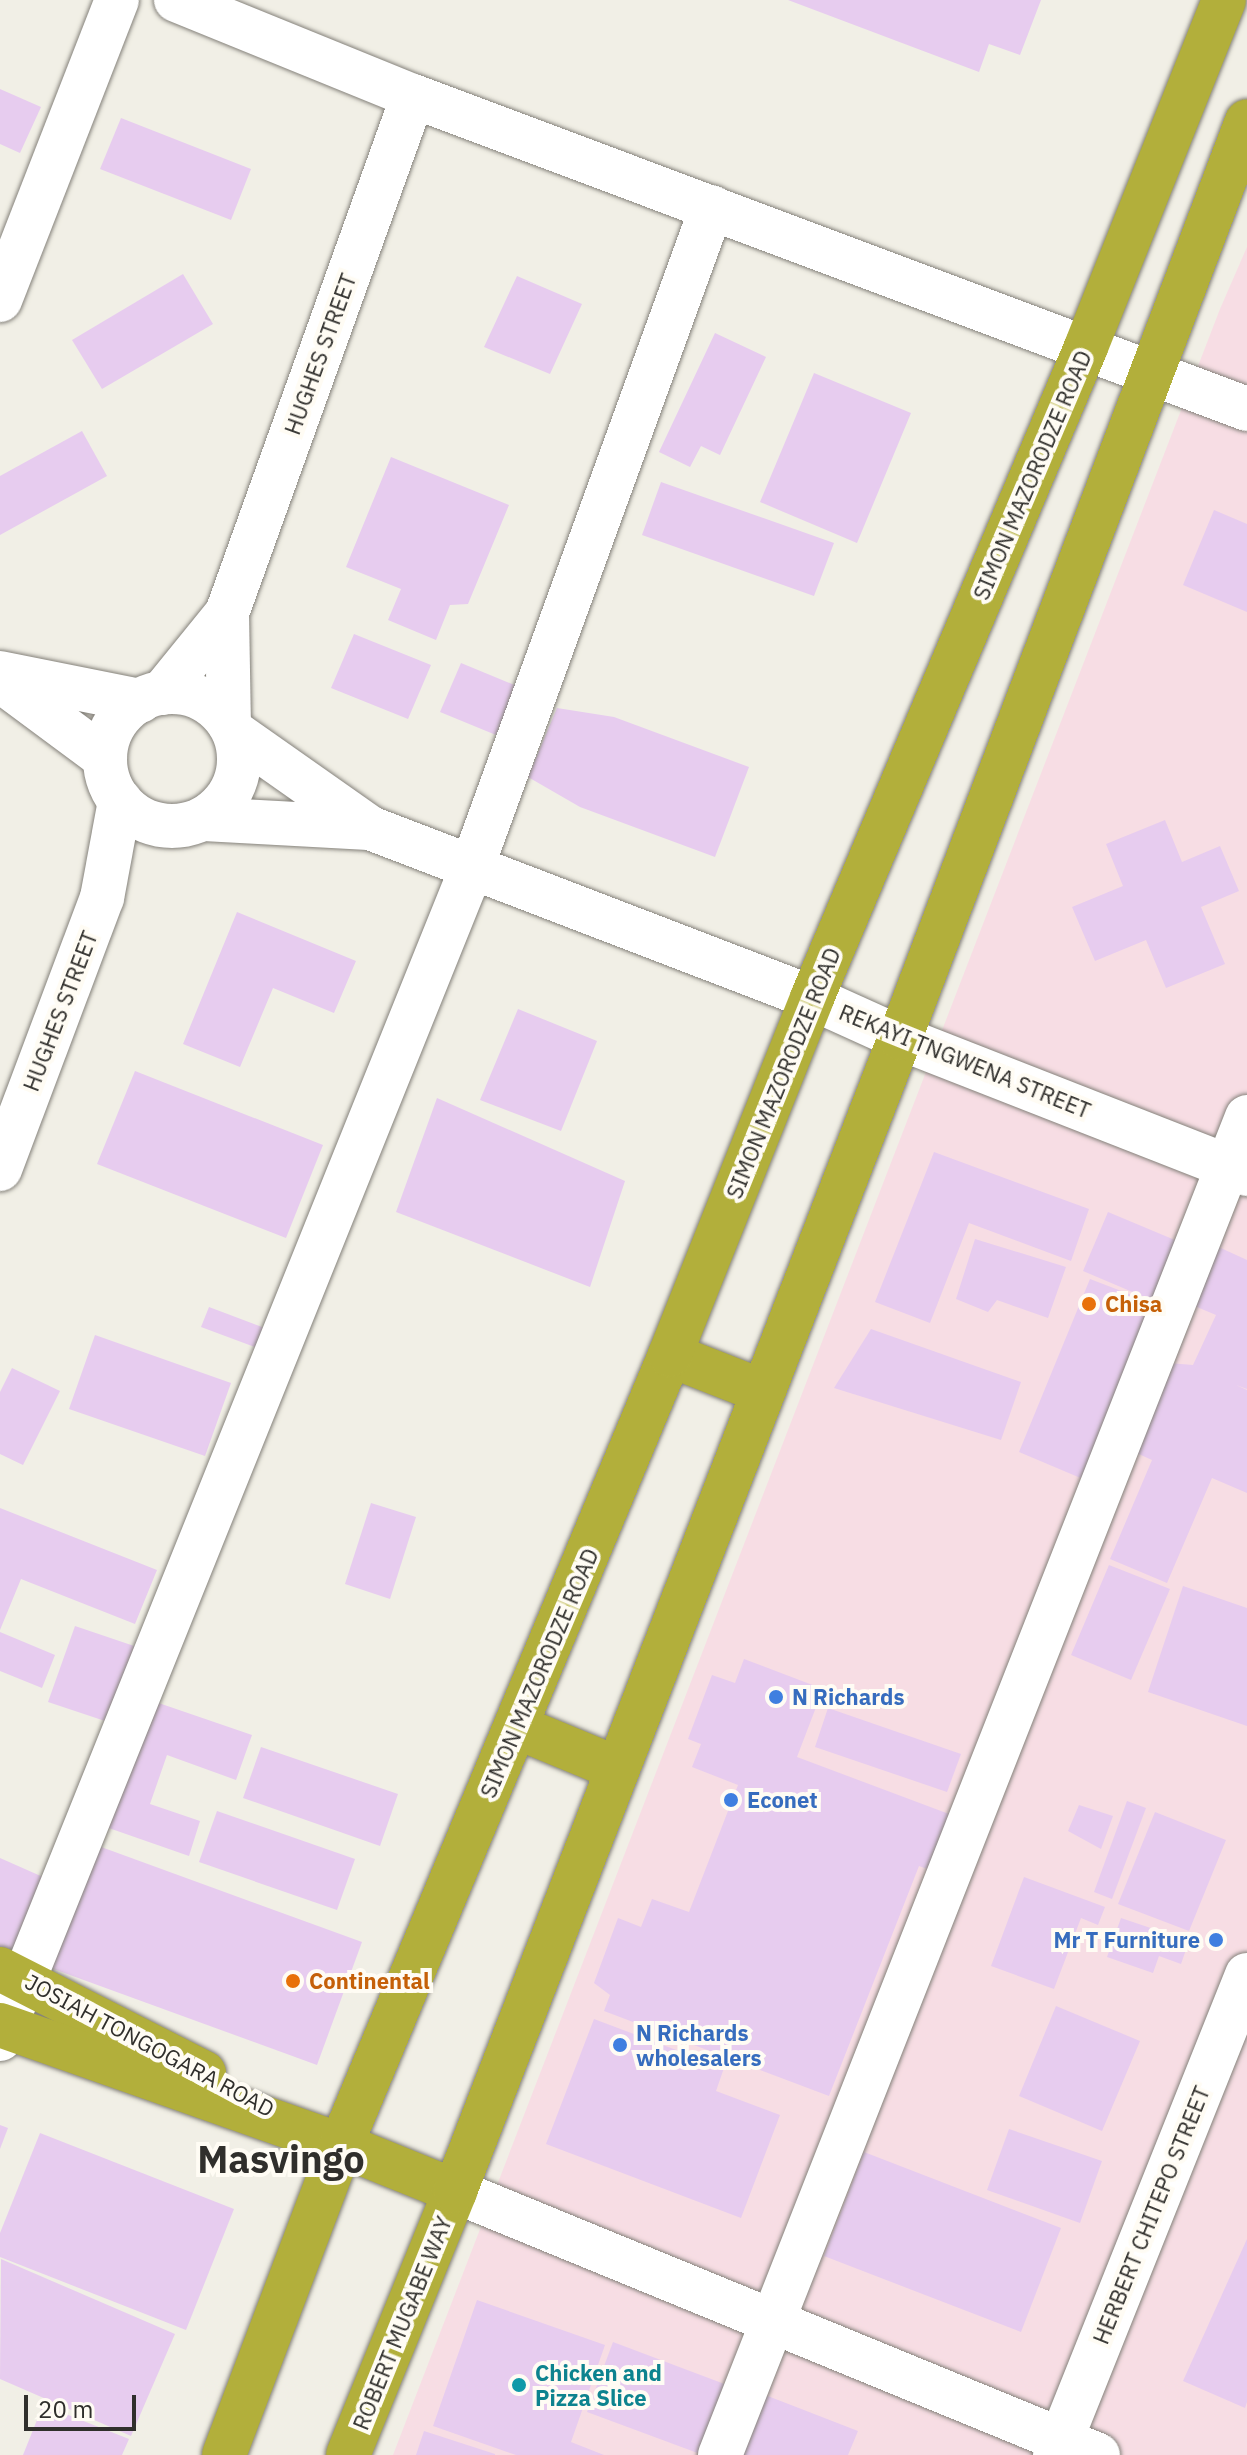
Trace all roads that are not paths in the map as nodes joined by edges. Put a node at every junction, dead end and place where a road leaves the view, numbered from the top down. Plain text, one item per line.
1 (117, 0) edge
2 (176, 0) edge
3 (1224, 0) edge
4 (413, 96) junction
5 (1247, 121) edge
6 (712, 207) junction
7 (0, 300) edge
8 (1086, 347) junction
9 (1150, 370) junction
10 (1247, 409) edge
11 (227, 613) junction
12 (0, 673) edge
13 (0, 680) edge
14 (151, 697) junction
15 (232, 728) junction
16 (105, 758) junction
17 (120, 801) junction
18 (191, 823) junction
19 (370, 828) junction
20 (472, 867) junction
21 (102, 898) junction
22 (812, 998) junction
23 (900, 1038) junction
24 (1247, 1117) edge
25 (0, 1169) edge
26 (1237, 1170) edge
27 (670, 1355) junction
28 (762, 1391) junction
29 (517, 1727) junction
30 (616, 1768) junction
31 (12, 1974) edge
32 (1247, 1975) edge
33 (2, 2030) edge
34 (341, 2145) junction
35 (455, 2191) junction
36 (772, 2322) junction
37 (1071, 2450) edge
38 (224, 2455) edge
39 (348, 2455) edge
40 (720, 2455) edge

1 - 7 street
2 - 4 street
3 - 8 highway, SIMON MAZORODZE ROAD
4 - 6 street
4 - 11 street, HUGHES STREET
5 - 9 highway
6 - 8 street
6 - 20 street
8 - 9 street
8 - 22 highway, SIMON MAZORODZE ROAD
9 - 10 street
9 - 23 highway
11 - 14 street
11 - 15 street
12 - 14 street
13 - 16 street
14 - 15 street
14 - 16 street
15 - 18 street
15 - 19 street
16 - 17 street
17 - 18 street
17 - 21 street, HUGHES STREET
18 - 19 street
18 - 21 street
19 - 20 street, REKAYI TNGWENA STREET
20 - 22 street, REKAYI TNGWENA STREET
20 - 31 street
21 - 25 street, HUGHES STREET
22 - 23 street, REKAYI TNGWENA STREET
22 - 27 highway, SIMON MAZORODZE ROAD
23 - 26 street, REKAYI TNGWENA STREET
23 - 28 highway
24 - 26 street
26 - 36 street
27 - 28 highway
27 - 29 highway, SIMON MAZORODZE ROAD
28 - 30 highway
29 - 30 highway
29 - 34 highway, SIMON MAZORODZE ROAD
30 - 35 highway
31 - 33 street
31 - 34 highway, JOSIAH TONGOGARA ROAD
32 - 37 street, HERBERT CHITEPO STREET
33 - 34 highway, JOSIAH TONGOGARA ROAD
34 - 35 highway, JOSIAH TONGOGARA ROAD
34 - 38 highway
35 - 36 street
35 - 39 highway, ROBERT MUGABE WAY
36 - 37 street
36 - 40 street

